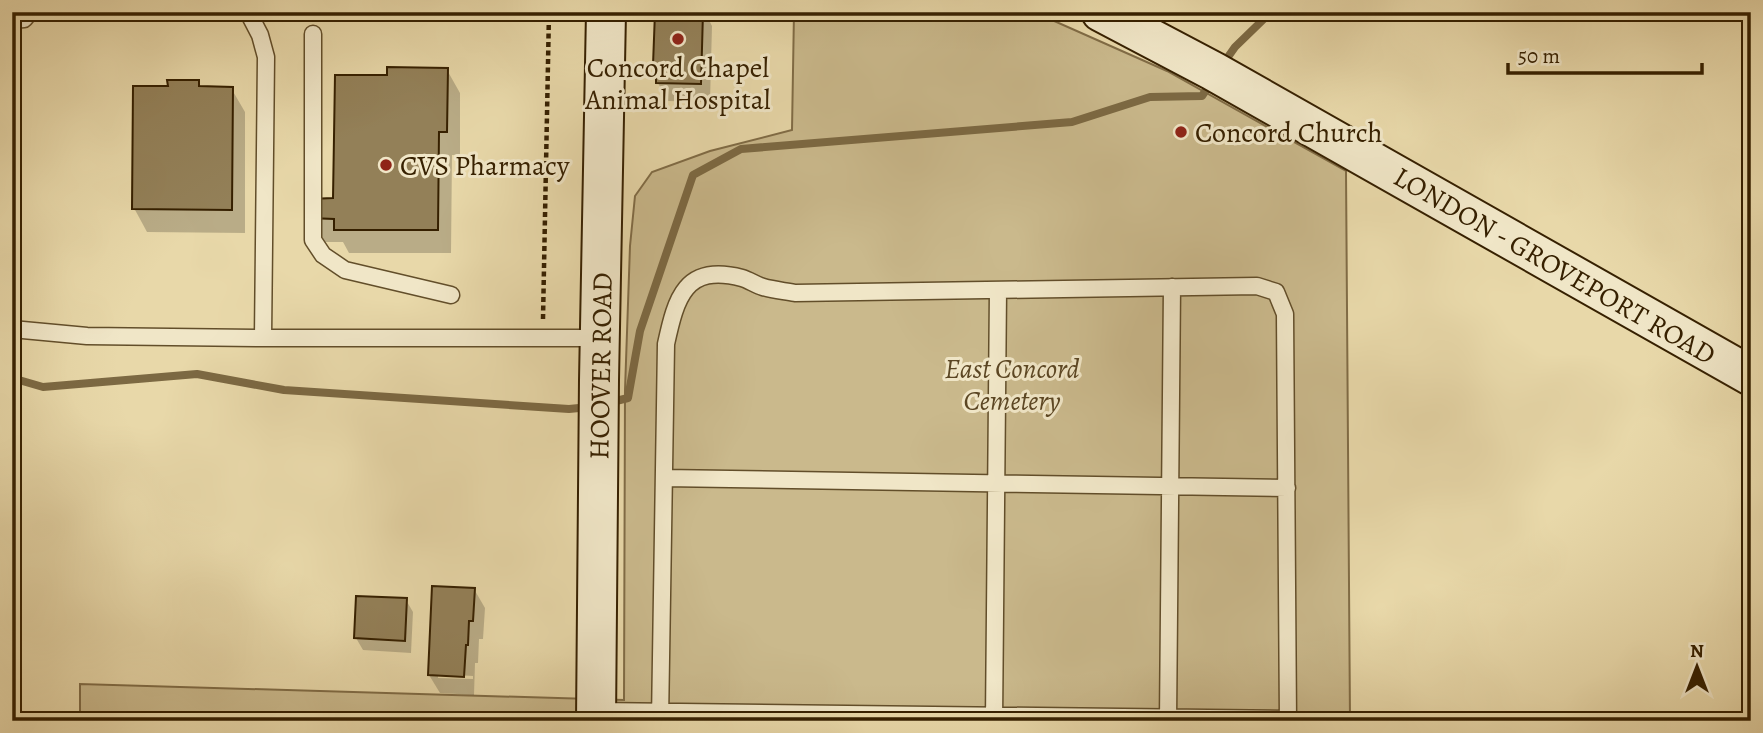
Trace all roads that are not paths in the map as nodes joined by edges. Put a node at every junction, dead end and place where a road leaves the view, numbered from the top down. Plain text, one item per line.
1 (30, 12) edge
2 (248, 12) edge
3 (606, 12) edge
4 (1101, 12) edge
5 (12, 20) edge
6 (313, 34) dead end
7 (1172, 287) junction
8 (998, 290) junction
9 (451, 295) dead end
10 (12, 329) edge
11 (262, 338) junction
12 (600, 338) junction
13 (1751, 376) edge
14 (664, 478) junction
15 (996, 484) junction
16 (1170, 487) junction
17 (1287, 488) junction
18 (596, 716) edge
19 (660, 716) edge
20 (994, 718) edge
21 (1168, 719) edge
22 (1288, 720) edge

1 - 5 lane
2 - 11 lane
3 - 12 main road, HOOVER ROAD
4 - 13 main road, LONDON - GROVEPORT ROAD
6 - 9 lane
7 - 8 lane
7 - 16 lane
7 - 17 lane
8 - 14 lane
8 - 15 lane
10 - 11 lane
11 - 12 lane
12 - 18 main road, HOOVER ROAD
14 - 15 lane
14 - 19 lane
15 - 16 lane
15 - 20 lane
16 - 17 lane
16 - 21 lane
17 - 22 lane
18 - 19 lane
19 - 20 lane
20 - 21 lane
21 - 22 lane

